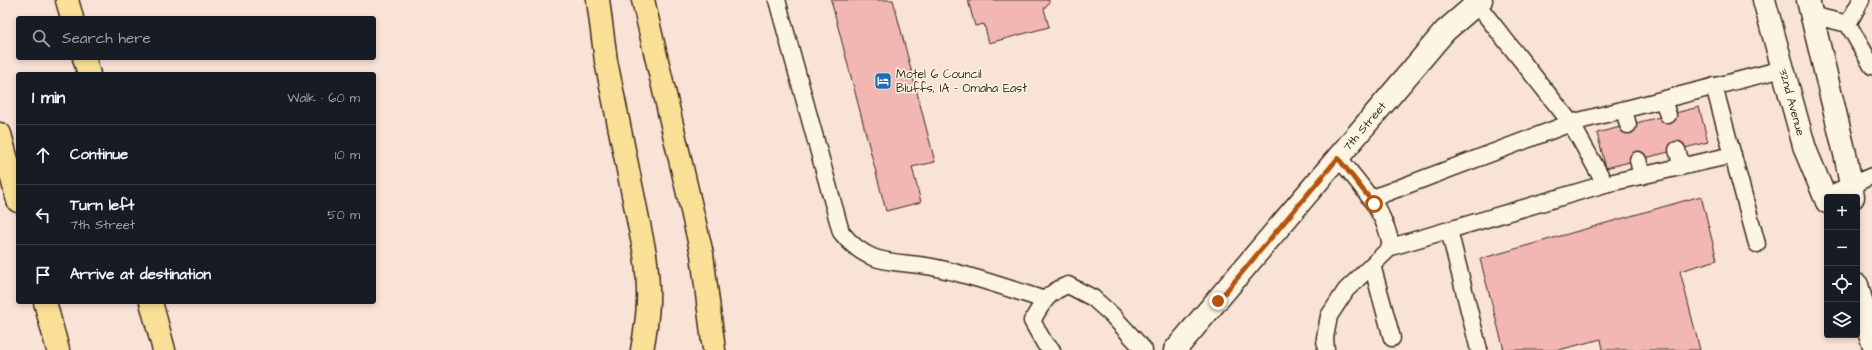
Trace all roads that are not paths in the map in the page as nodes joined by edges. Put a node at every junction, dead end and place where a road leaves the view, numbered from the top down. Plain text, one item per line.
1 (67, 0) edge
2 (598, 0) edge
3 (643, 0) edge
4 (777, 0) edge
5 (1764, 0) edge
6 (1861, 0) edge
7 (1478, 2) edge
8 (1810, 7) edge
9 (71, 16) edge
10 (1848, 24) junction
11 (1871, 63) edge
12 (1783, 69) junction
13 (1714, 86) junction
14 (1571, 123) junction
15 (0, 134) edge
16 (1677, 150) dead end
17 (1733, 155) junction
18 (1338, 158) junction
19 (1638, 160) dead end
20 (1682, 166) junction
21 (1642, 176) junction
22 (1872, 176) edge
23 (1605, 184) junction
24 (1852, 190) edge
25 (16, 193) edge
26 (1825, 194) edge
27 (1833, 194) edge
28 (1370, 199) junction
29 (1449, 230) junction
30 (1757, 244) dead end
31 (1390, 247) junction
32 (1372, 265) junction
33 (1863, 291) edge
34 (1045, 300) junction
35 (46, 304) edge
36 (152, 304) edge
37 (1392, 338) dead end
38 (1872, 341) edge
39 (58, 350) edge
40 (164, 350) edge
41 (642, 350) edge
42 (714, 350) edge
43 (1052, 350) edge
44 (1144, 350) edge
45 (1176, 350) edge
46 (1326, 350) edge
47 (1479, 350) edge

1 - 9 highway
2 - 41 highway
3 - 42 highway
4 - 34 lane
5 - 12 street, 32nd Avenue
6 - 10 lane
7 - 14 lane
7 - 18 street, 7th Street
8 - 10 lane
8 - 24 street
10 - 11 lane
12 - 13 lane
12 - 26 street, 32nd Avenue
13 - 14 lane
13 - 17 lane
14 - 23 lane
14 - 28 lane
15 - 25 highway
16 - 20 lane
17 - 20 lane
17 - 30 lane
18 - 28 lane
18 - 45 street, 7th Street
19 - 21 lane
20 - 21 lane
21 - 23 lane
22 - 24 lane
23 - 29 lane
24 - 27 lane
28 - 31 lane
29 - 31 lane
29 - 47 lane
31 - 32 lane
32 - 37 lane
32 - 46 lane
33 - 38 street
34 - 43 lane
34 - 44 lane
35 - 39 highway
36 - 40 highway

